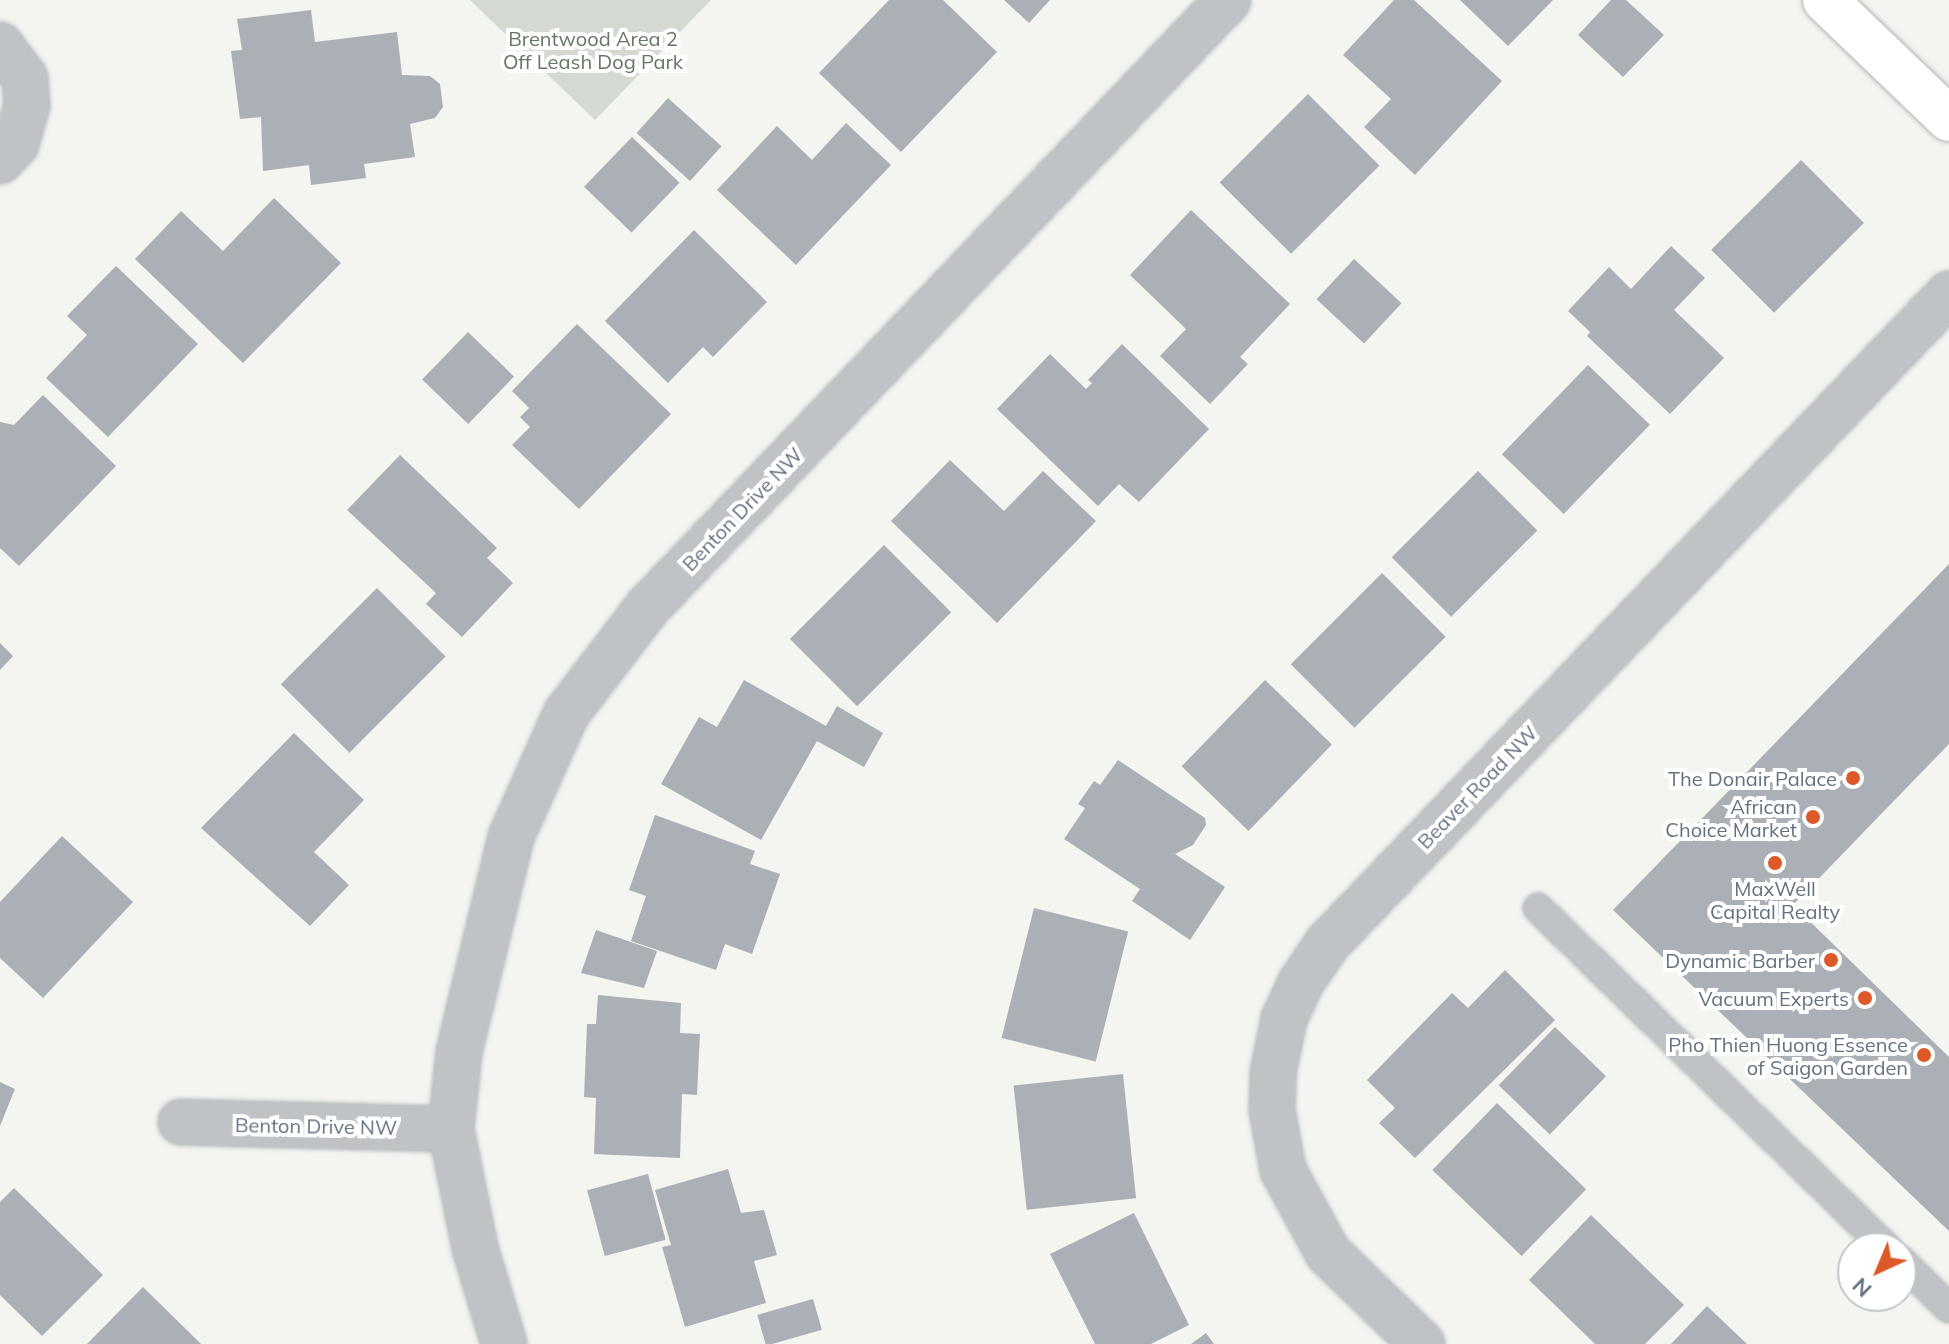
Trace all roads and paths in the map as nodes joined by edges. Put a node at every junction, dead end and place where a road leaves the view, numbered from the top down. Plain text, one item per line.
1 (1228, 0) edge
2 (1825, 0) edge
3 (0, 45) edge
4 (1949, 119) edge
5 (0, 161) edge
6 (1949, 294) edge
7 (1538, 908) dead end
8 (181, 1122) dead end
9 (451, 1129) junction
10 (1871, 1232) edge
11 (1917, 1277) edge
12 (1949, 1308) edge
13 (504, 1344) edge
14 (1422, 1344) edge

1 - 9 street, Benton Drive NW
2 - 4 street
3 - 5 street
6 - 14 street, Beaver Road NW
7 - 10 lane
8 - 9 street, Benton Drive NW
9 - 13 street, Benton Drive NW
11 - 12 lane

